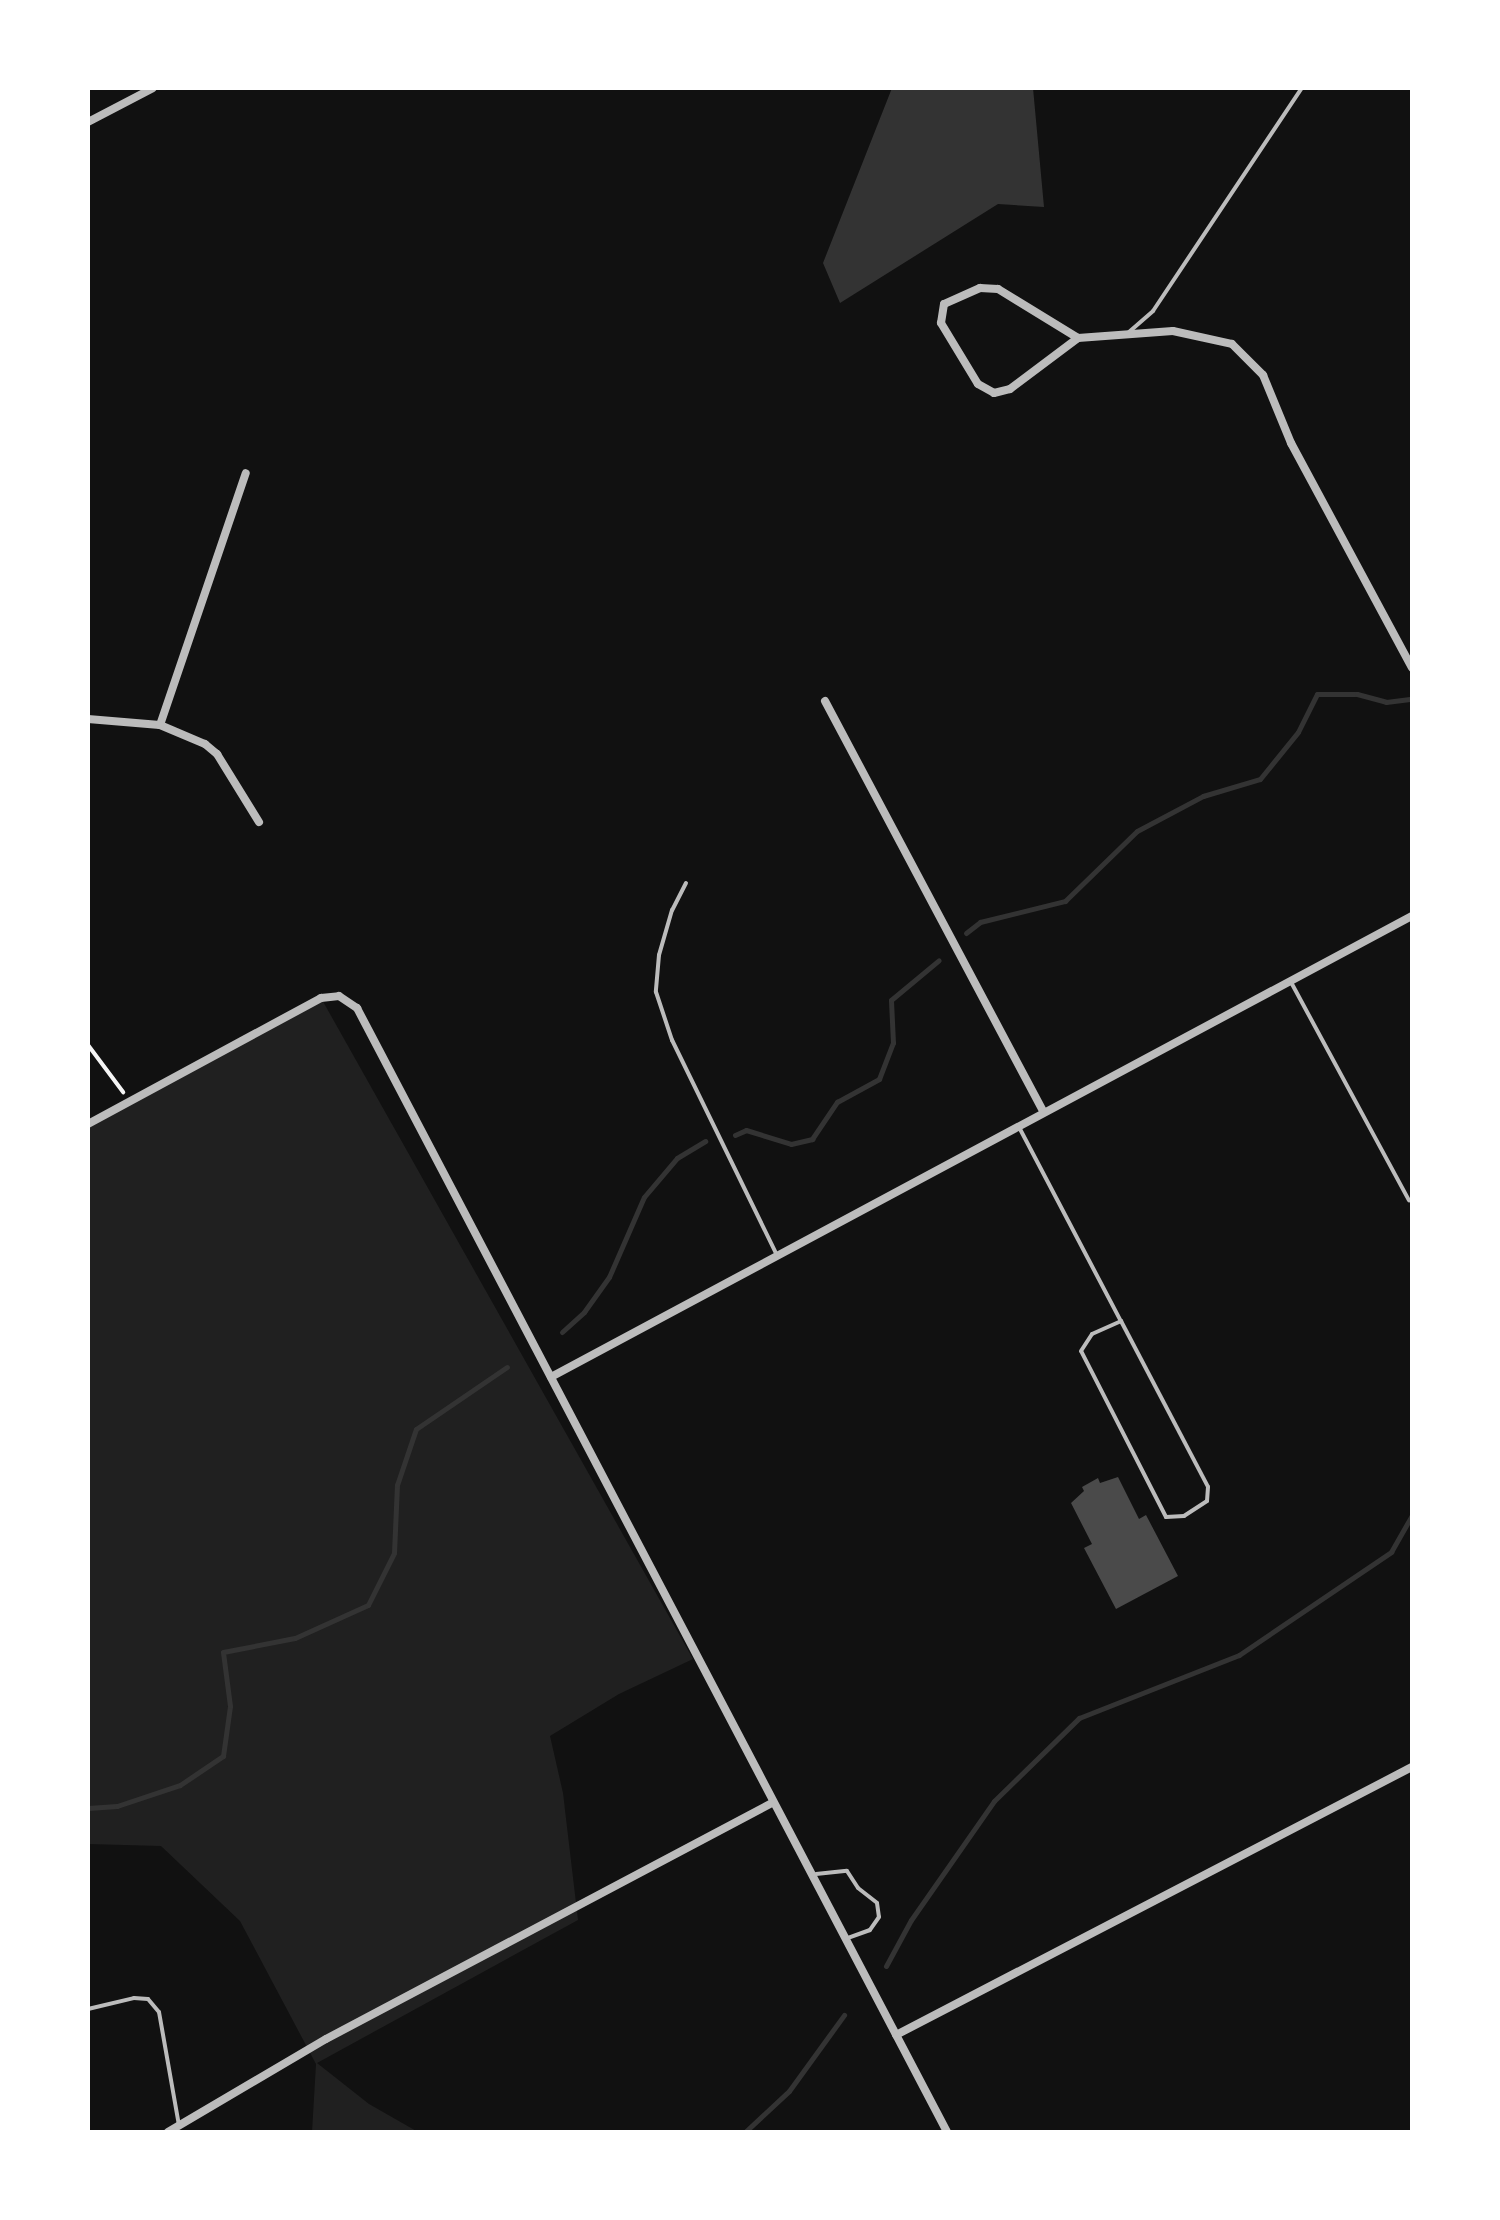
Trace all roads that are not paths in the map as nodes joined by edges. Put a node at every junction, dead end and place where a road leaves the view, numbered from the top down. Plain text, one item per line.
1 (153, 88) edge
2 (1302, 88) edge
3 (88, 122) edge
4 (1126, 334) junction
5 (1078, 338) junction
6 (246, 472) dead end
7 (1412, 668) edge
8 (825, 700) dead end
9 (88, 719) edge
10 (160, 726) junction
11 (259, 822) dead end
12 (686, 883) dead end
13 (1412, 916) edge
14 (1290, 980) junction
15 (1043, 1111) junction
16 (88, 1124) edge
17 (1018, 1124) junction
18 (1409, 1200) dead end
19 (777, 1255) junction
20 (1121, 1321) junction
21 (551, 1378) junction
22 (1412, 1766) edge
23 (772, 1803) junction
24 (811, 1876) junction
25 (845, 1939) junction
26 (88, 2009) edge
27 (896, 2036) junction
28 (179, 2126) junction
29 (168, 2132) edge
30 (947, 2132) edge

1 - 3 street
2 - 4 lane
4 - 5 street
4 - 7 street
5 - 5 street
6 - 10 street
8 - 15 street
9 - 10 street
10 - 11 street
12 - 19 lane
13 - 14 street
14 - 15 street
14 - 18 lane
15 - 17 street
16 - 21 street
17 - 19 street
17 - 20 lane
19 - 21 street
20 - 20 lane
21 - 23 street
22 - 27 street
23 - 24 street
23 - 28 street
24 - 25 street
24 - 25 lane
25 - 27 street
26 - 28 lane
27 - 30 street
28 - 29 street

